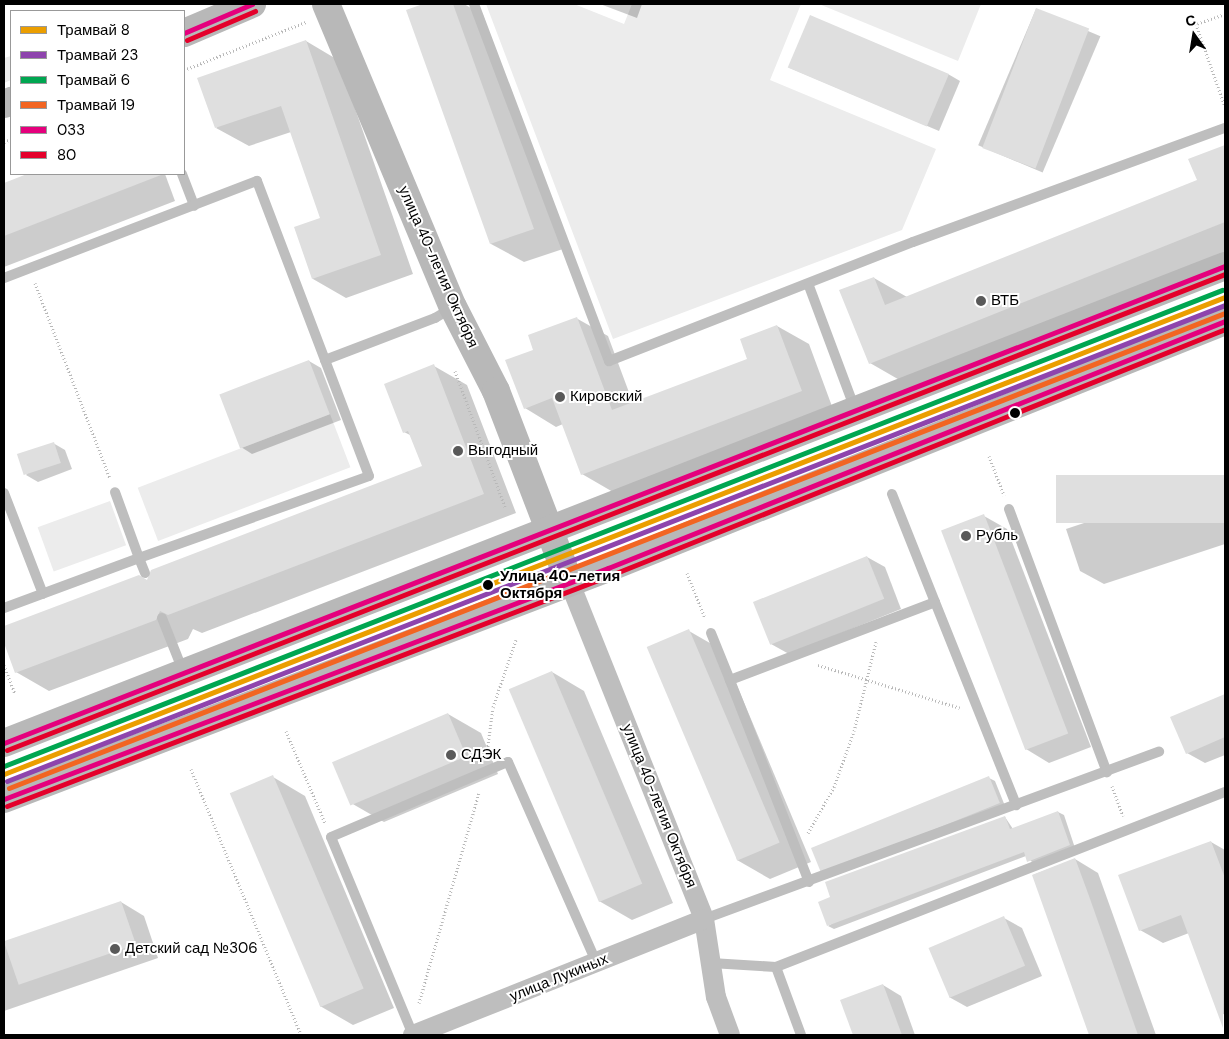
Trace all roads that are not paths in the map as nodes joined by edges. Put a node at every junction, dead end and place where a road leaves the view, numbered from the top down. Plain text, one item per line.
1 (252, 4) edge
2 (474, 4) edge
3 (321, 11) edge
4 (185, 33) edge
5 (1225, 128) edge
6 (182, 175) edge
7 (194, 206) junction
8 (1225, 266) edge
9 (4, 278) edge
10 (809, 286) junction
11 (453, 307) junction
12 (1225, 321) edge
13 (325, 360) junction
14 (856, 410) junction
15 (115, 492) road end
16 (4, 493) edge
17 (892, 494) dead end
18 (1009, 509) road end
19 (549, 530) junction
20 (139, 558) junction
21 (145, 573) dead end
22 (569, 582) junction
23 (43, 594) junction
24 (934, 602) junction
25 (4, 608) edge
26 (162, 618) dead end
27 (711, 633) road end
28 (184, 672) junction
29 (730, 680) junction
30 (4, 743) edge
31 (1159, 752) dead end
32 (1107, 772) junction
33 (1225, 792) edge
34 (4, 799) edge
35 (1016, 805) junction
36 (809, 882) junction
37 (704, 919) junction
38 (711, 963) junction
39 (597, 964) junction
40 (776, 967) junction
41 (413, 1033) edge
42 (730, 1035) edge
43 (801, 1035) edge

1 - 4 main road
2 - 10 lane
3 - 11 main road, улица 40-летия Октября
5 - 10 lane
6 - 7 lane
7 - 9 lane
7 - 13 lane
8 - 14 main road
10 - 14 lane
11 - 13 lane
11 - 19 main road, улица 40-летия Октября
12 - 22 main road
13 - 20 lane
14 - 19 main road
15 - 20 lane
16 - 23 lane
17 - 24 lane
18 - 32 lane
19 - 22 main road, улица 40-летия Октября
19 - 28 main road
20 - 21 lane
20 - 23 lane
22 - 34 main road
22 - 37 street, улица 40-летия Октября
23 - 25 lane
24 - 29 lane
24 - 35 lane
26 - 28 lane
27 - 29 lane
28 - 30 main road
29 - 36 lane
31 - 32 lane
32 - 35 lane
33 - 40 lane
35 - 36 lane
36 - 37 lane
37 - 38 street, улица 40-летия Октября
37 - 39 street, улица Лукиных
38 - 40 lane
38 - 42 street, улица 40-летия Октября
39 - 41 street, улица Лукиных
39 - 41 lane
40 - 43 lane

